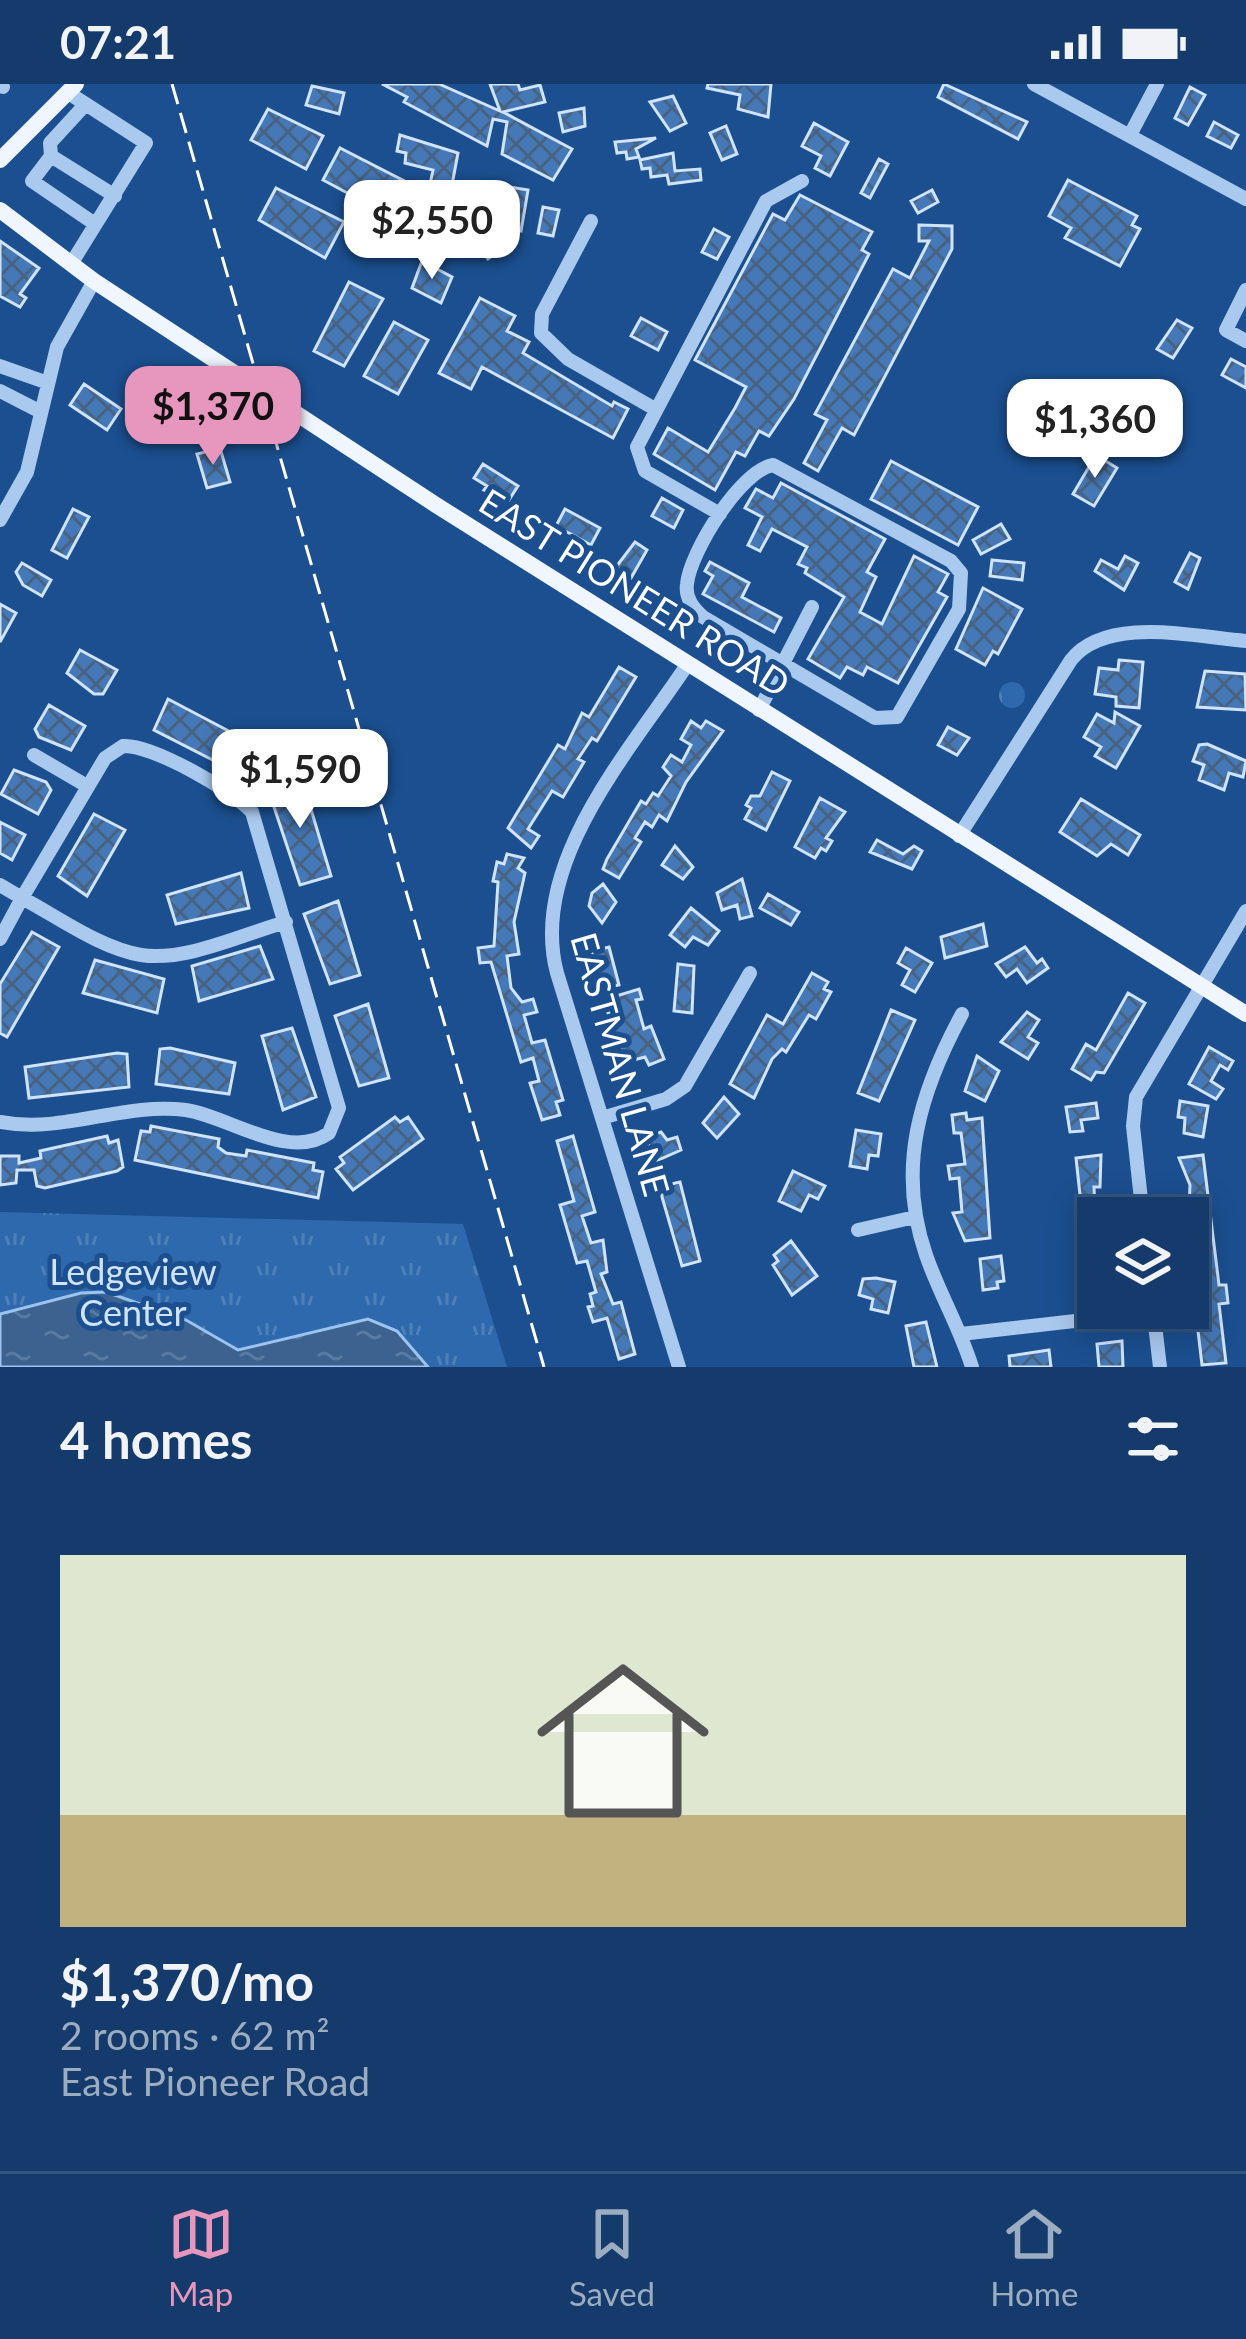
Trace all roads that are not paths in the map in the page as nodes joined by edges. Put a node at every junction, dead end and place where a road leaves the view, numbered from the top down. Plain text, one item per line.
1 (1034, 84) edge
2 (1157, 84) edge
3 (72, 88) edge
4 (84, 106) junction
5 (1130, 135) junction
6 (24, 136) junction
7 (50, 149) junction
8 (0, 151) edge
9 (0, 160) edge
10 (802, 181) dead end
11 (115, 196) junction
12 (1246, 199) edge
13 (0, 210) edge
14 (591, 221) dead end
15 (95, 224) junction
16 (70, 264) junction
17 (94, 281) junction
18 (1246, 290) edge
19 (1246, 341) edge
20 (0, 366) edge
21 (48, 383) junction
22 (0, 391) edge
23 (655, 409) junction
24 (41, 412) junction
25 (721, 514) junction
26 (0, 520) edge
27 (812, 607) dead end
28 (1246, 641) edge
29 (783, 663) junction
30 (687, 665) junction
31 (759, 710) junction
32 (34, 755) dead end
33 (87, 786) junction
34 (959, 836) junction
35 (0, 885) edge
36 (22, 898) junction
37 (1246, 911) edge
38 (286, 922) junction
39 (0, 939) edge
40 (750, 973) dead end
41 (1198, 986) junction
42 (1246, 1014) edge
43 (962, 1015) dead end
44 (602, 1118) junction
45 (0, 1122) edge
46 (1140, 1197) edge
47 (915, 1217) junction
48 (858, 1230) dead end
49 (1077, 1320) edge
50 (1155, 1329) edge
51 (961, 1334) junction
52 (679, 1367) edge
53 (972, 1367) edge
54 (1160, 1367) edge

1 - 5 street
2 - 5 street
3 - 4 street
3 - 6 main road
4 - 7 street
4 - 11 street
5 - 12 street
6 - 7 street
6 - 8 main road
6 - 9 main road
7 - 11 street
7 - 15 street
10 - 23 street
11 - 15 street
13 - 16 main road, EAST PIONEER ROAD
14 - 23 street
15 - 16 street
16 - 17 main road, EAST PIONEER ROAD
17 - 21 street
17 - 30 main road, EAST PIONEER ROAD
18 - 19 street
20 - 21 street
21 - 24 street
22 - 24 street
23 - 25 street
24 - 26 street
25 - 29 street
25 - 29 street
27 - 29 street
28 - 34 street
29 - 31 street
30 - 31 main road, EAST PIONEER ROAD
30 - 44 street, EASTMAN LANE
31 - 34 main road, EAST PIONEER ROAD
32 - 33 street
33 - 36 street
33 - 38 street
34 - 41 main road, EAST PIONEER ROAD
35 - 36 street
36 - 38 street
36 - 39 street
37 - 41 street
38 - 45 street
40 - 44 street
41 - 42 main road, EAST PIONEER ROAD
41 - 46 street
43 - 47 street
44 - 52 street, EASTMAN LANE
47 - 48 street
47 - 51 street
49 - 51 street
50 - 54 street
51 - 53 street

